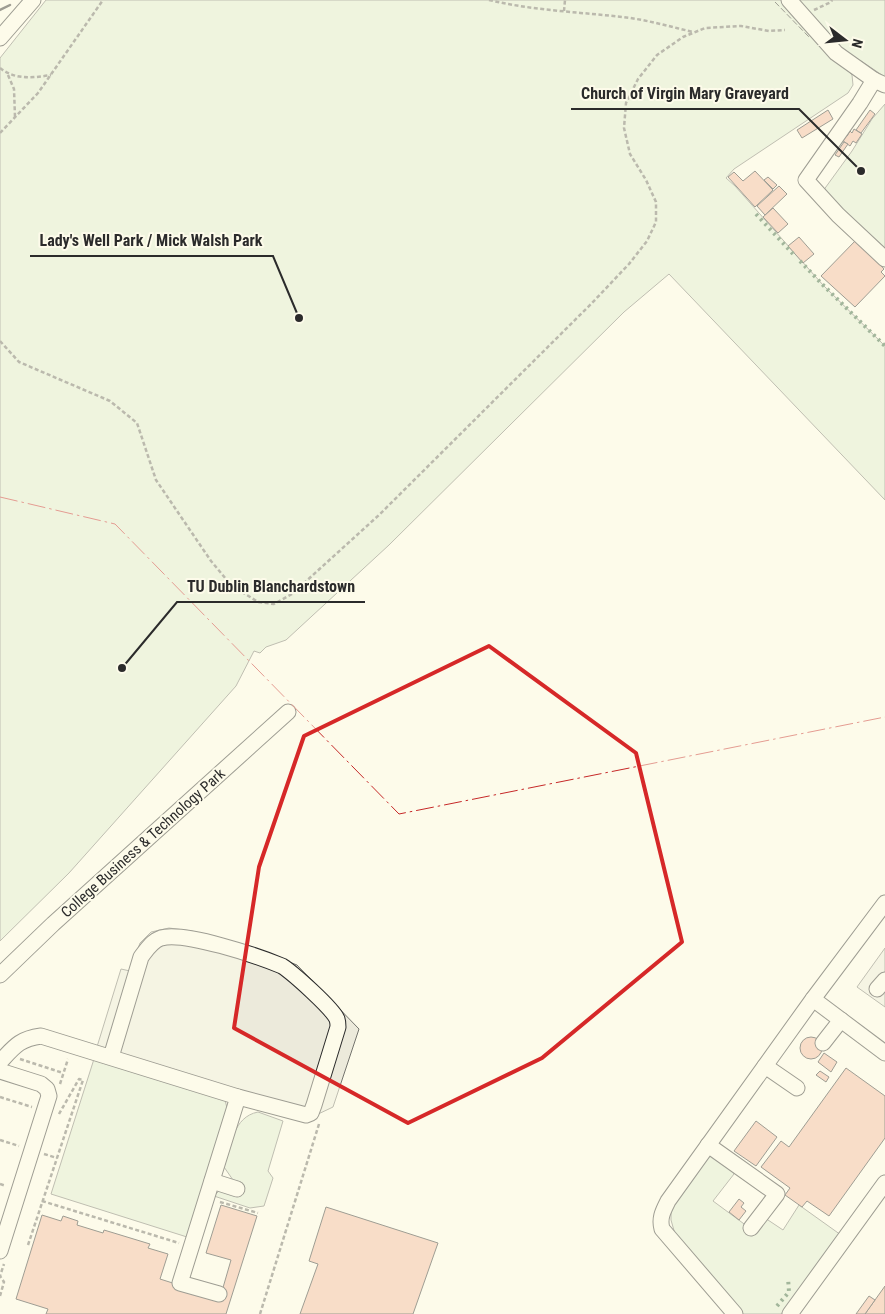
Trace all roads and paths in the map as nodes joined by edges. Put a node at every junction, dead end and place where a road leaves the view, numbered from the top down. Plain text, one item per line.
1 (33, 0) edge
2 (103, 0) edge
3 (489, 0) edge
4 (514, 0) edge
5 (565, 0) edge
6 (789, 0) edge
7 (832, 0) edge
8 (518, 5) junction
9 (564, 11) junction
10 (803, 15) junction
11 (785, 30) dead end
12 (695, 32) junction
13 (0, 38) edge
14 (0, 68) edge
15 (8, 75) junction
16 (51, 75) junction
17 (880, 83) edge
18 (14, 118) junction
19 (0, 133) edge
20 (885, 259) edge
21 (0, 341) edge
22 (288, 712) dead end
23 (885, 903) edge
24 (0, 975) edge
25 (813, 999) junction
26 (841, 1020) junction
27 (823, 1042) dead end
28 (885, 1053) edge
29 (111, 1057) junction
30 (16, 1058) dead end
31 (0, 1062) edge
32 (765, 1066) junction
33 (0, 1071) edge
34 (63, 1073) dead end
35 (797, 1088) dead end
36 (0, 1096) edge
37 (238, 1097) junction
38 (314, 1105) junction
39 (38, 1109) dead end
40 (58, 1115) dead end
41 (0, 1140) edge
42 (708, 1145) junction
43 (23, 1148) dead end
44 (38, 1152) dead end
45 (58, 1158) junction
46 (212, 1181) junction
47 (885, 1183) edge
48 (237, 1189) dead end
49 (42, 1201) junction
50 (220, 1202) dead end
51 (258, 1213) dead end
52 (751, 1228) dead end
53 (28, 1245) dead end
54 (190, 1250) junction
55 (0, 1251) edge
56 (219, 1294) dead end
57 (260, 1314) edge
58 (735, 1314) edge
59 (790, 1314) edge

1 - 13 street
2 - 16 path
3 - 8 path
4 - 8 path
5 - 9 path
6 - 10 street
7 - 10 path
8 - 9 path
9 - 12 path
10 - 17 street
11 - 12 path
12 - 21 path
14 - 15 path
15 - 16 path
15 - 18 path
16 - 18 path
17 - 20 street
18 - 19 path
22 - 24 street, College Business & Technology Park
23 - 25 street
25 - 26 street
25 - 32 street
26 - 27 street
26 - 28 street
29 - 31 street
29 - 37 street
29 - 38 street
30 - 34 path
32 - 35 street
32 - 42 street
33 - 55 street
36 - 39 path
37 - 38 street
37 - 46 street
38 - 57 path
40 - 45 path
41 - 43 path
42 - 52 street
42 - 58 street
44 - 45 path
45 - 49 path
46 - 48 street
46 - 54 street
47 - 59 street
49 - 53 path
49 - 54 path
50 - 51 path
54 - 56 street

